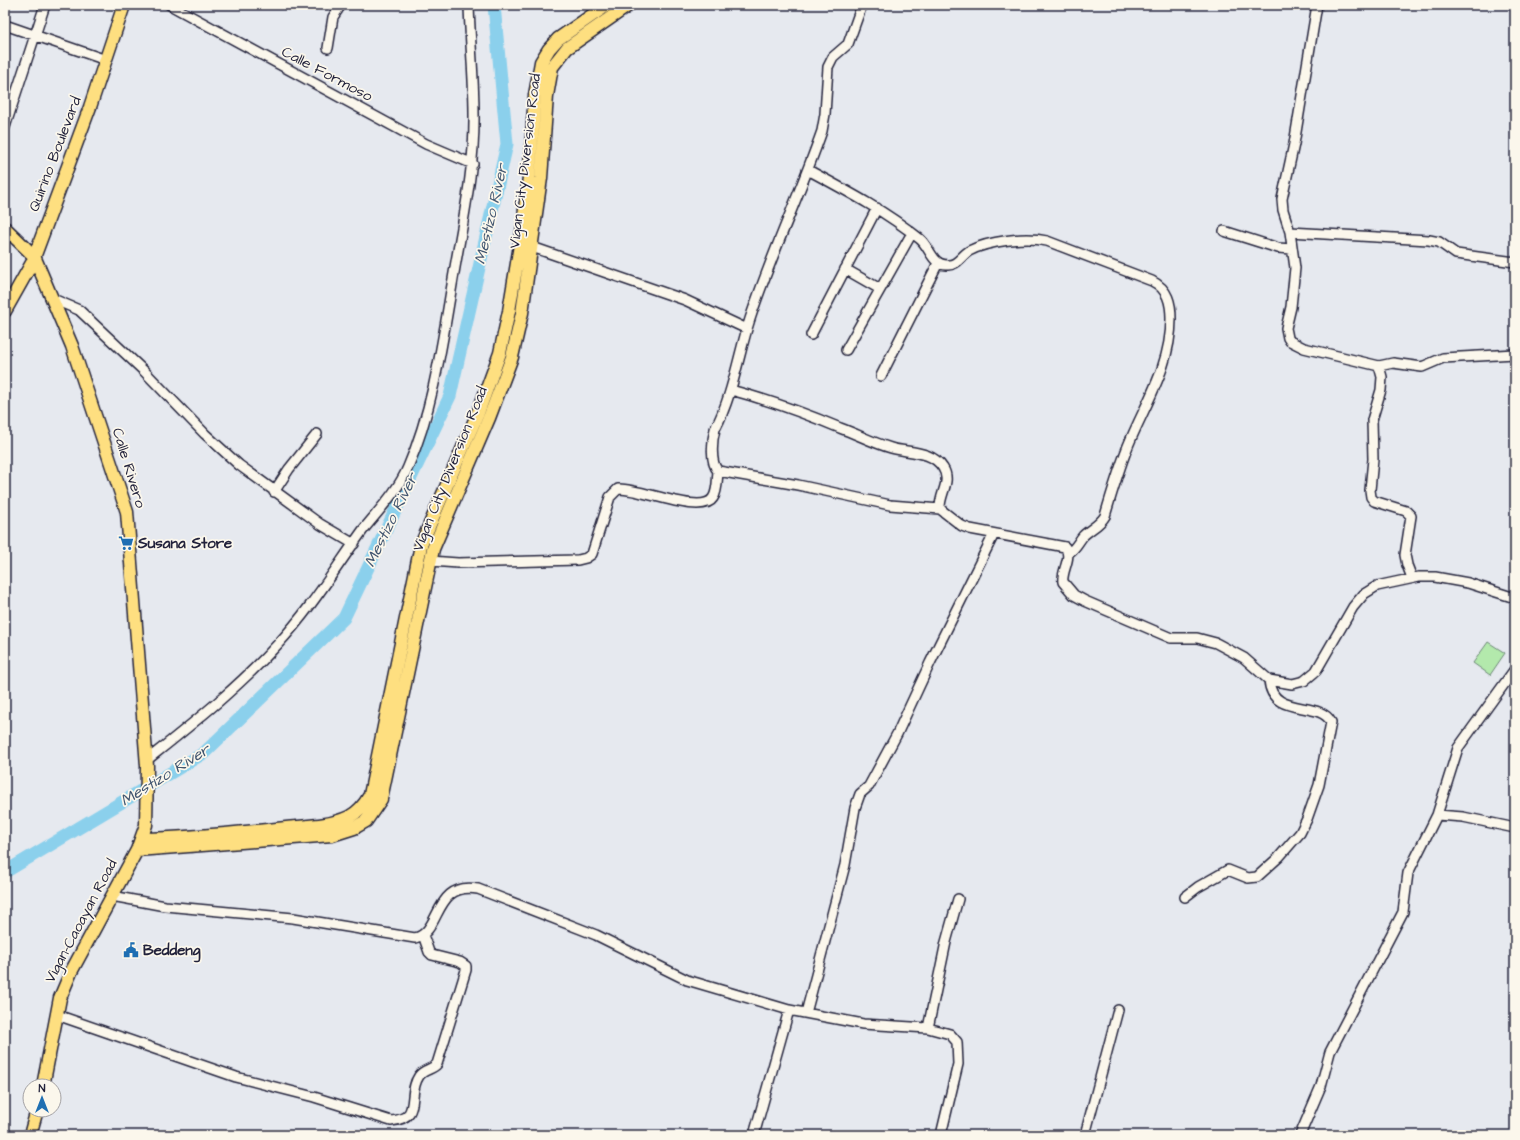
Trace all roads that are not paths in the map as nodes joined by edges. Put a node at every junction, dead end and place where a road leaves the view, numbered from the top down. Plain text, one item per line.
1 (45, 5) edge
2 (124, 5) edge
3 (170, 5) edge
4 (341, 5) edge
5 (469, 5) edge
6 (607, 5) edge
7 (629, 5) edge
8 (862, 5) edge
9 (1317, 5) edge
10 (5, 25) edge
11 (36, 36) junction
12 (328, 48) dead end
13 (106, 60) junction
14 (5, 127) edge
15 (473, 164) junction
16 (808, 170) junction
17 (877, 208) junction
18 (5, 228) edge
19 (1224, 231) dead end
20 (1290, 232) junction
21 (912, 233) junction
22 (527, 234) junction
23 (532, 247) junction
24 (1292, 249) junction
25 (34, 256) junction
26 (1515, 262) edge
27 (938, 263) junction
28 (845, 269) junction
29 (880, 289) junction
30 (53, 299) junction
31 (5, 311) edge
32 (747, 329) junction
33 (811, 335) dead end
34 (846, 350) dead end
35 (1515, 354) edge
36 (1379, 366) junction
37 (881, 376) dead end
38 (731, 390) junction
39 (317, 434) dead end
40 (718, 471) junction
41 (274, 492) junction
42 (940, 509) junction
43 (994, 534) junction
44 (354, 544) junction
45 (1068, 553) junction
46 (430, 561) junction
47 (1412, 578) junction
48 (1515, 598) edge
49 (1515, 669) edge
50 (1269, 680) junction
51 (398, 691) junction
52 (147, 763) junction
53 (1436, 815) junction
54 (146, 823) junction
55 (1515, 828) edge
56 (142, 839) junction
57 (167, 843) junction
58 (134, 855) junction
59 (112, 896) junction
60 (1185, 897) dead end
61 (958, 899) dead end
62 (423, 935) junction
63 (789, 1010) junction
64 (1118, 1010) dead end
65 (806, 1013) junction
66 (57, 1015) junction
67 (928, 1028) junction
68 (45, 1078) edge
69 (35, 1118) edge
70 (30, 1135) edge
71 (754, 1135) edge
72 (941, 1135) edge
73 (1084, 1135) edge
74 (1300, 1135) edge

1 - 11 street
2 - 13 main road, Quirino Boulevard
3 - 15 street, Calle Formoso
4 - 12 street
5 - 15 street
6 - 22 main road, Vigan City Diversion Road
7 - 22 main road, Vigan City Diversion Road
8 - 16 street
9 - 20 street
10 - 11 street
11 - 13 street
11 - 14 street
13 - 25 main road, Quirino Boulevard
15 - 44 street
16 - 17 street
16 - 32 street
17 - 21 street
17 - 28 street
18 - 25 main road, Calle Rivero
19 - 24 street
20 - 24 street
20 - 26 street
21 - 27 street
21 - 29 street
22 - 23 main road, Vigan City Diversion Road
22 - 51 main road, Vigan City Diversion Road
23 - 32 street
23 - 46 main road, Vigan City Diversion Road
24 - 36 street
25 - 30 main road, Calle Rivero
25 - 31 main road, Quirino Boulevard
27 - 37 street
27 - 45 street
28 - 29 street
28 - 33 street
29 - 34 street
30 - 41 street
30 - 52 main road, Calle Rivero
32 - 38 street
35 - 36 street
36 - 47 street
38 - 40 street
38 - 42 street
39 - 41 street
40 - 42 street
40 - 46 street
41 - 44 street
42 - 43 street
43 - 45 street
43 - 65 street
44 - 52 street
45 - 50 street
46 - 51 main road, Vigan City Diversion Road
47 - 48 street
47 - 50 street
49 - 53 street
50 - 60 street
51 - 57 main road, Vigan City Diversion Road
52 - 54 main road, Calle Rivero
53 - 55 street
53 - 74 street
54 - 56 main road, Vigan-Caoayan Road
54 - 57 main road
56 - 57 main road, Vigan City Diversion Road
56 - 58 main road, Vigan-Caoayan Road
57 - 58 main road, Vigan City Diversion Road
58 - 59 main road, Vigan-Caoayan Road
59 - 62 street
59 - 66 main road, Vigan-Caoayan Road
61 - 67 street
62 - 63 street
62 - 66 street
63 - 65 street
63 - 71 street
64 - 73 street
65 - 67 street
66 - 68 main road, Vigan-Caoayan Road
67 - 72 street
69 - 70 main road

